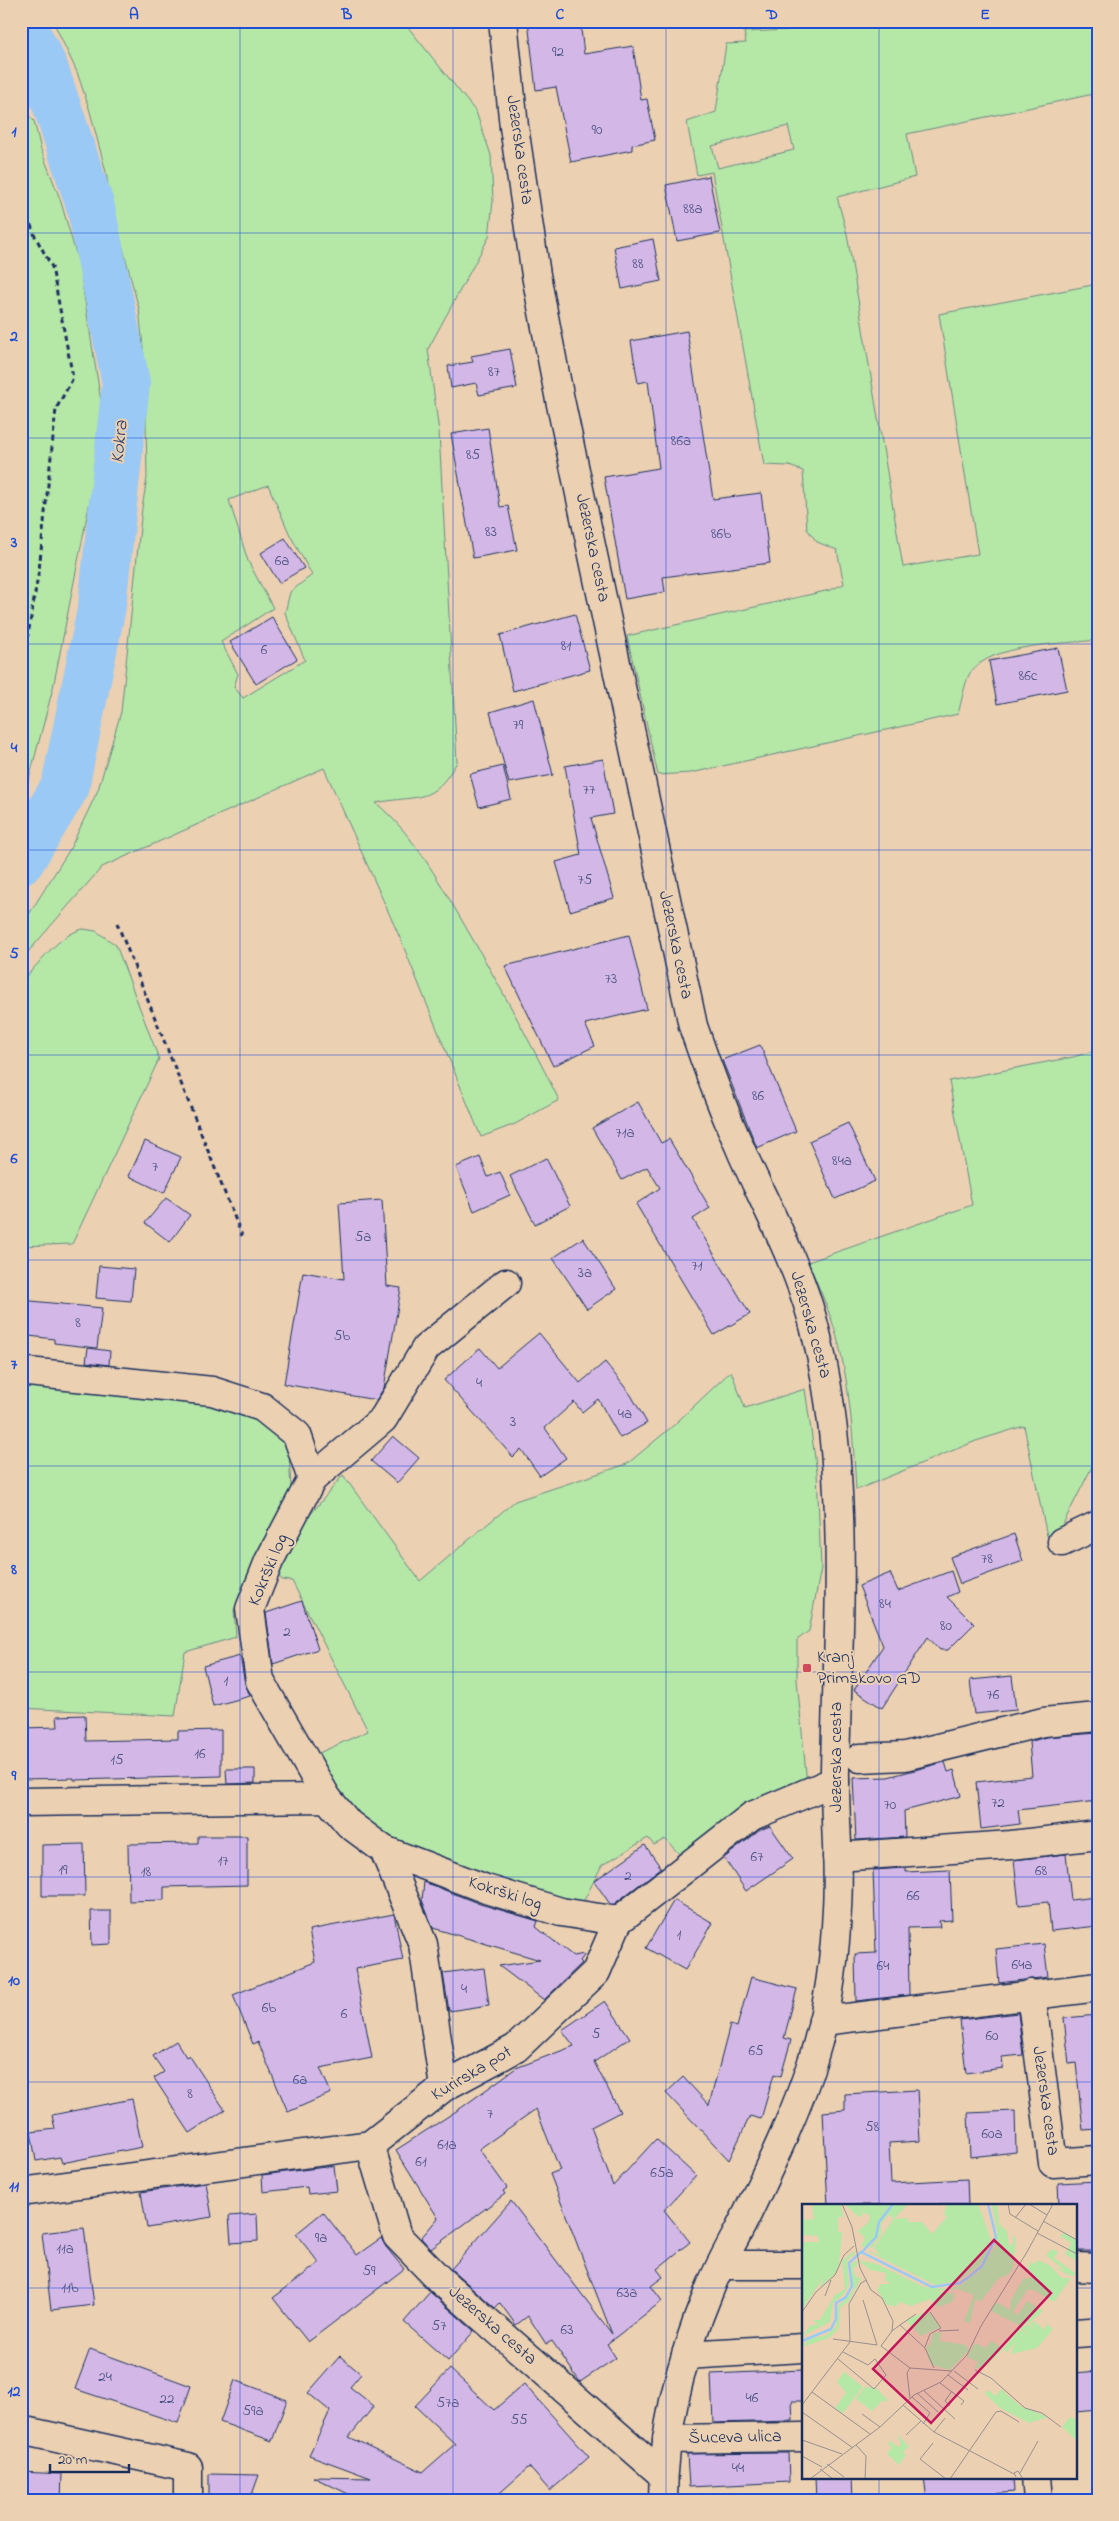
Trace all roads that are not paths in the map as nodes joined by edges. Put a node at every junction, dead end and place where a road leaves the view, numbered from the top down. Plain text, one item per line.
1 (503, 21) edge
2 (506, 1283) dead end
3 (28, 1372) dead end
4 (312, 1479) junction
5 (1098, 1526) edge
6 (1062, 1542) dead end
7 (1098, 1717) edge
8 (860, 1758) dead end
9 (835, 1781) junction
10 (327, 1798) junction
11 (21, 1802) edge
12 (1098, 1835) edge
13 (384, 1850) junction
14 (837, 1856) junction
15 (618, 1921) junction
16 (1098, 1987) edge
17 (1031, 1994) junction
18 (823, 2021) junction
19 (444, 2088) junction
20 (370, 2145) junction
21 (1098, 2160) edge
22 (21, 2192) edge
23 (721, 2265) junction
24 (802, 2265) edge
25 (1076, 2267) edge
26 (1098, 2268) edge
27 (802, 2348) edge
28 (686, 2355) junction
29 (21, 2430) edge
30 (802, 2437) edge
31 (667, 2439) junction
32 (1036, 2478) edge
33 (663, 2487) edge
34 (188, 2500) edge
35 (1038, 2500) edge

1 - 9 street, Jezerska cesta
2 - 4 street, Kokrški log
3 - 4 street
4 - 10 street, Kokrški log
5 - 6 street
7 - 8 street, Jezerska cesta
9 - 14 street, Jezerska cesta
9 - 15 street, Kurirska pot
10 - 11 street
10 - 13 street, Kokrški log
12 - 14 street
13 - 15 street, Kokrški log
13 - 19 street
14 - 18 street, Jezerska cesta
15 - 19 street, Kurirska pot
16 - 17 street
17 - 18 street
17 - 21 street, Jezerska cesta
18 - 23 street, Jezerska cesta
19 - 20 street, Kurirska pot
20 - 22 street, Kurirska pot
20 - 33 street, Jezerska cesta
23 - 24 street
23 - 28 street, Jezerska cesta
25 - 26 street
27 - 28 street
28 - 31 street, Jezerska cesta
29 - 34 street
30 - 31 street, Šuceva ulica
31 - 33 street, Jezerska cesta
32 - 35 street

